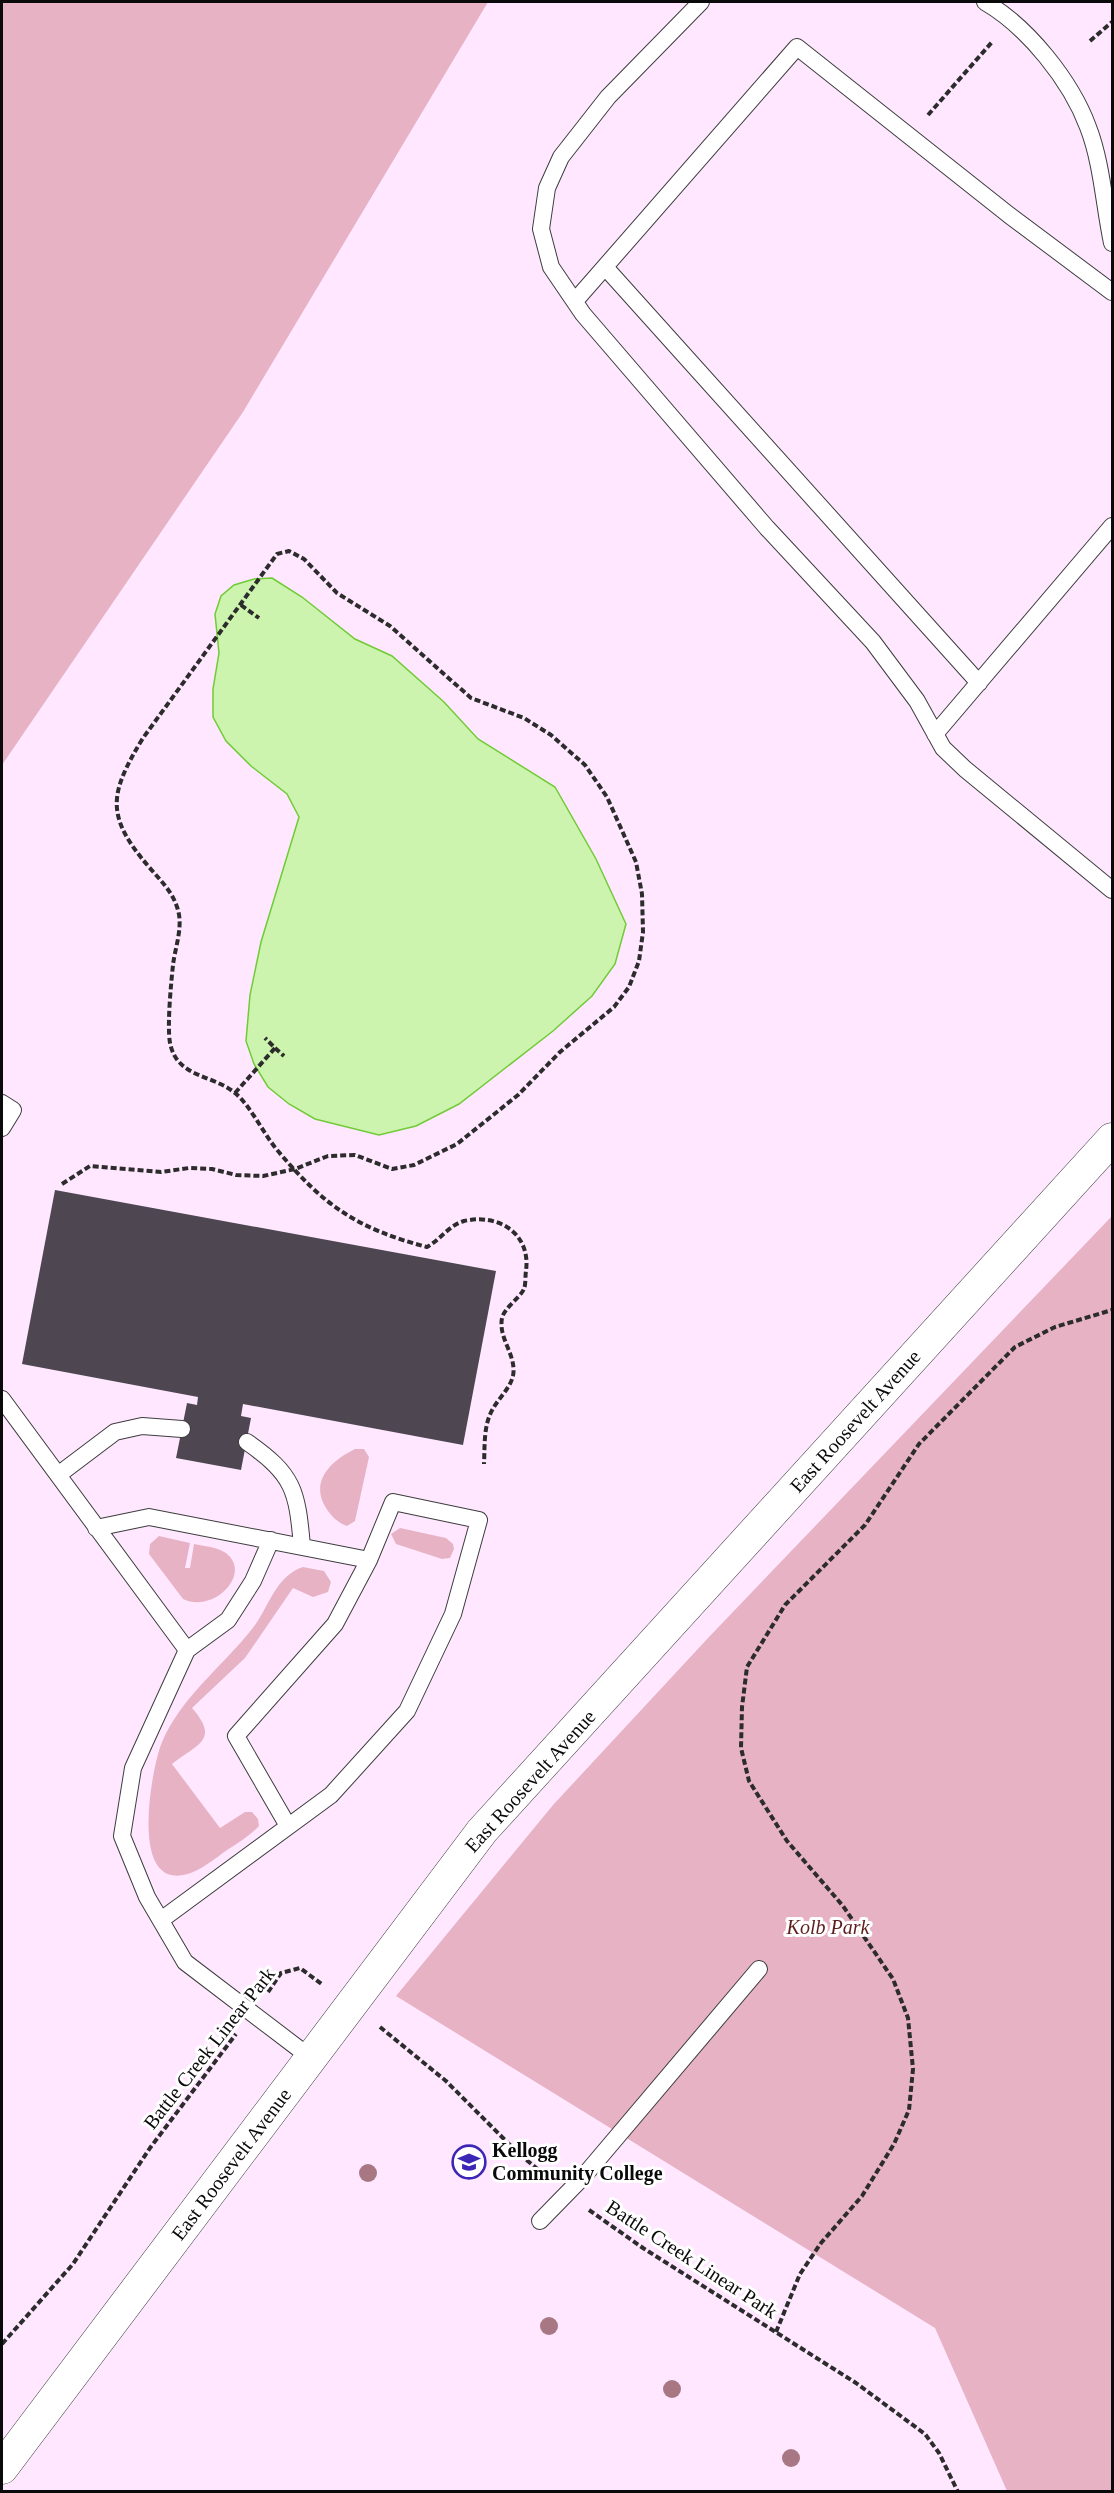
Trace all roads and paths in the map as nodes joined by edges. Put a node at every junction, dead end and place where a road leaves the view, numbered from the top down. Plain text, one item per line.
1 (701, 2) edge
2 (985, 2) edge
3 (1113, 22) edge
4 (994, 39) dead end
5 (1090, 41) dead end
6 (910, 136) junction
7 (1113, 243) edge
8 (605, 267) junction
9 (1113, 292) edge
10 (574, 301) junction
11 (1113, 526) edge
12 (241, 605) junction
13 (259, 618) dead end
14 (979, 683) junction
15 (935, 734) junction
16 (1113, 890) edge
17 (265, 1038) dead end
18 (276, 1048) junction
19 (284, 1056) dead end
20 (235, 1093) junction
21 (2, 1103) edge
22 (2, 1128) edge
23 (1113, 1139) edge
24 (295, 1169) junction
25 (62, 1184) dead end
26 (1113, 1310) edge
27 (2, 1399) edge
28 (182, 1429) dead end
29 (247, 1442) dead end
30 (484, 1464) dead end
31 (58, 1476) junction
32 (96, 1528) junction
33 (271, 1540) junction
34 (302, 1546) junction
35 (369, 1560) junction
36 (187, 1650) junction
37 (288, 1826) junction
38 (161, 1920) junction
39 (759, 1969) dead end
40 (351, 2004) junction
41 (252, 2013) junction
42 (311, 2058) junction
43 (567, 2193) junction
44 (540, 2221) dead end
45 (776, 2332) junction
46 (2, 2344) edge
47 (2, 2468) edge
48 (958, 2492) edge

1 - 10 lane
2 - 7 lane
3 - 5 path
4 - 6 path
6 - 8 lane
6 - 9 lane
8 - 10 lane
8 - 14 lane
10 - 15 lane
11 - 14 lane
12 - 13 path
12 - 20 path
12 - 24 path
14 - 15 lane
15 - 16 lane
17 - 18 path
18 - 19 path
18 - 20 path
20 - 24 path
21 - 22 lane
23 - 40 street, East Roosevelt Avenue
24 - 25 path
24 - 30 path
26 - 45 path, Battle Creek Linear Park
27 - 31 lane
28 - 31 lane
29 - 34 lane
31 - 32 lane
32 - 33 lane
32 - 36 lane
33 - 34 lane
33 - 36 lane
34 - 35 lane
35 - 37 lane
35 - 37 lane
36 - 38 lane
37 - 38 lane
38 - 41 lane
39 - 43 lane
40 - 41 path, Battle Creek Linear Park
40 - 42 street, East Roosevelt Avenue
40 - 43 path, Battle Creek Linear Park
41 - 42 lane
41 - 46 path, Battle Creek Linear Park
42 - 47 street, East Roosevelt Avenue
43 - 44 lane
43 - 45 path, Battle Creek Linear Park
45 - 48 path, Battle Creek Linear Park

